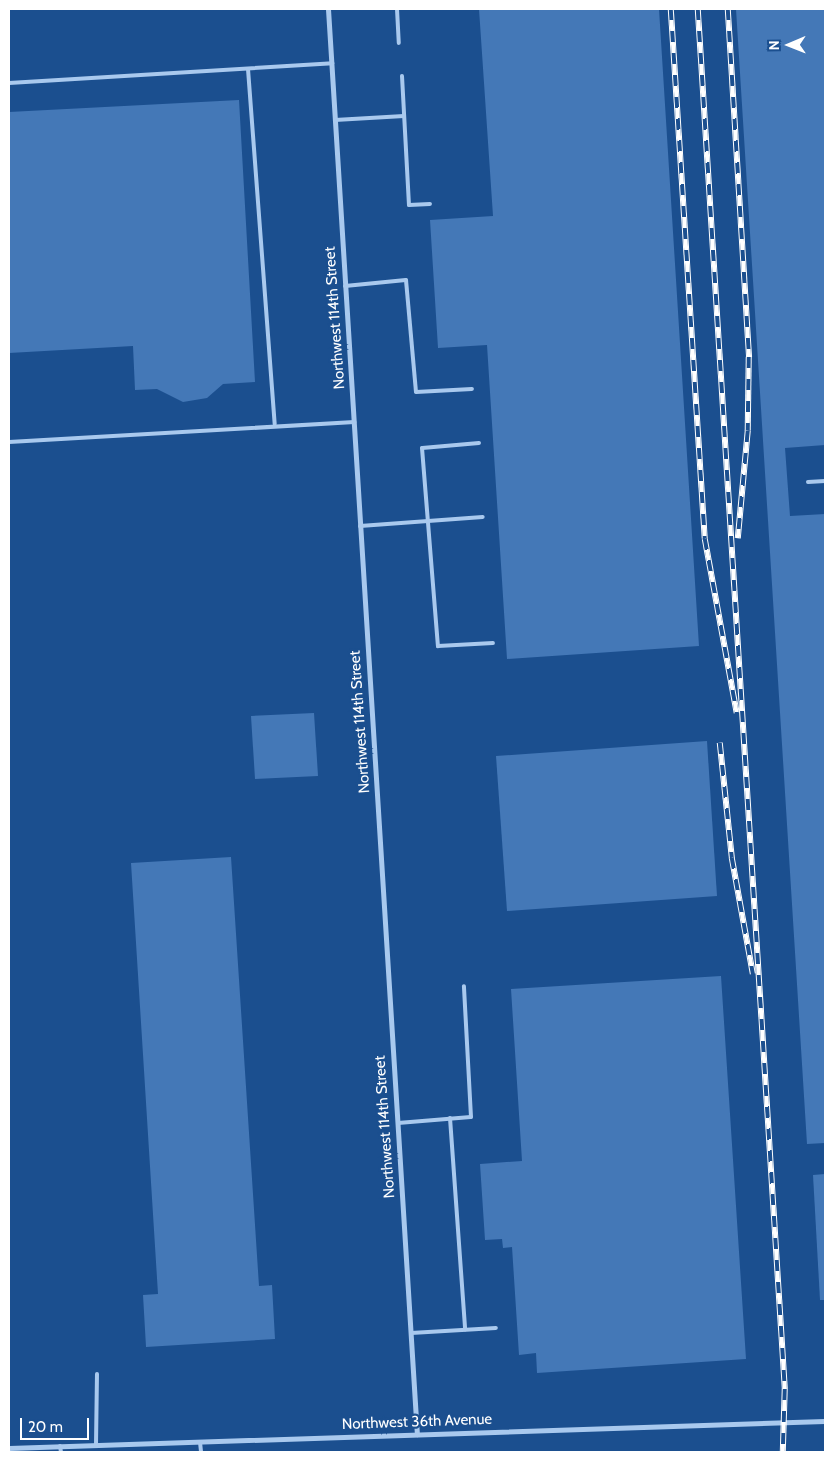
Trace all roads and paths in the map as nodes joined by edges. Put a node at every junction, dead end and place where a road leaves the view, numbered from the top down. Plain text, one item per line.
1 (328, 9) edge
2 (397, 9) edge
3 (399, 43) dead end
4 (332, 63) junction
5 (248, 69) junction
6 (402, 76) dead end
7 (9, 83) edge
8 (404, 116) junction
9 (335, 120) junction
10 (430, 204) dead end
11 (345, 286) junction
12 (472, 389) dead end
13 (354, 422) junction
14 (275, 424) junction
15 (9, 442) edge
16 (479, 444) dead end
17 (825, 481) edge
18 (808, 482) dead end
19 (483, 517) dead end
20 (428, 521) junction
21 (360, 526) junction
22 (493, 643) dead end
23 (464, 986) dead end
24 (450, 1118) junction
25 (398, 1122) junction
26 (496, 1328) dead end
27 (465, 1329) junction
28 (411, 1333) junction
29 (97, 1374) dead end
30 (825, 1421) edge
31 (417, 1434) junction
32 (200, 1442) junction
33 (96, 1445) junction
34 (9, 1448) edge
35 (60, 1449) edge
36 (201, 1452) edge

1 - 4 street, Northwest 114th Street
2 - 3 lane
4 - 5 lane
4 - 9 street, Northwest 114th Street
5 - 7 lane
5 - 14 lane
6 - 8 lane
8 - 9 lane
8 - 10 lane
9 - 11 street, Northwest 114th Street
11 - 12 lane
11 - 13 street, Northwest 114th Street
13 - 14 lane
13 - 21 street, Northwest 114th Street
14 - 15 lane
16 - 20 lane
17 - 18 lane
19 - 20 lane
20 - 21 lane
20 - 22 lane
21 - 25 street, Northwest 114th Street
23 - 24 lane
24 - 25 lane
24 - 27 lane
25 - 28 street, Northwest 114th Street
26 - 27 lane
27 - 28 lane
28 - 31 street, Northwest 114th Street
29 - 33 lane
30 - 31 street, Northwest 36th Avenue
31 - 32 street, Northwest 36th Avenue
32 - 33 street, Northwest 36th Avenue
32 - 36 lane
33 - 35 street, Northwest 36th Avenue
34 - 35 street, Northwest 36th Avenue

